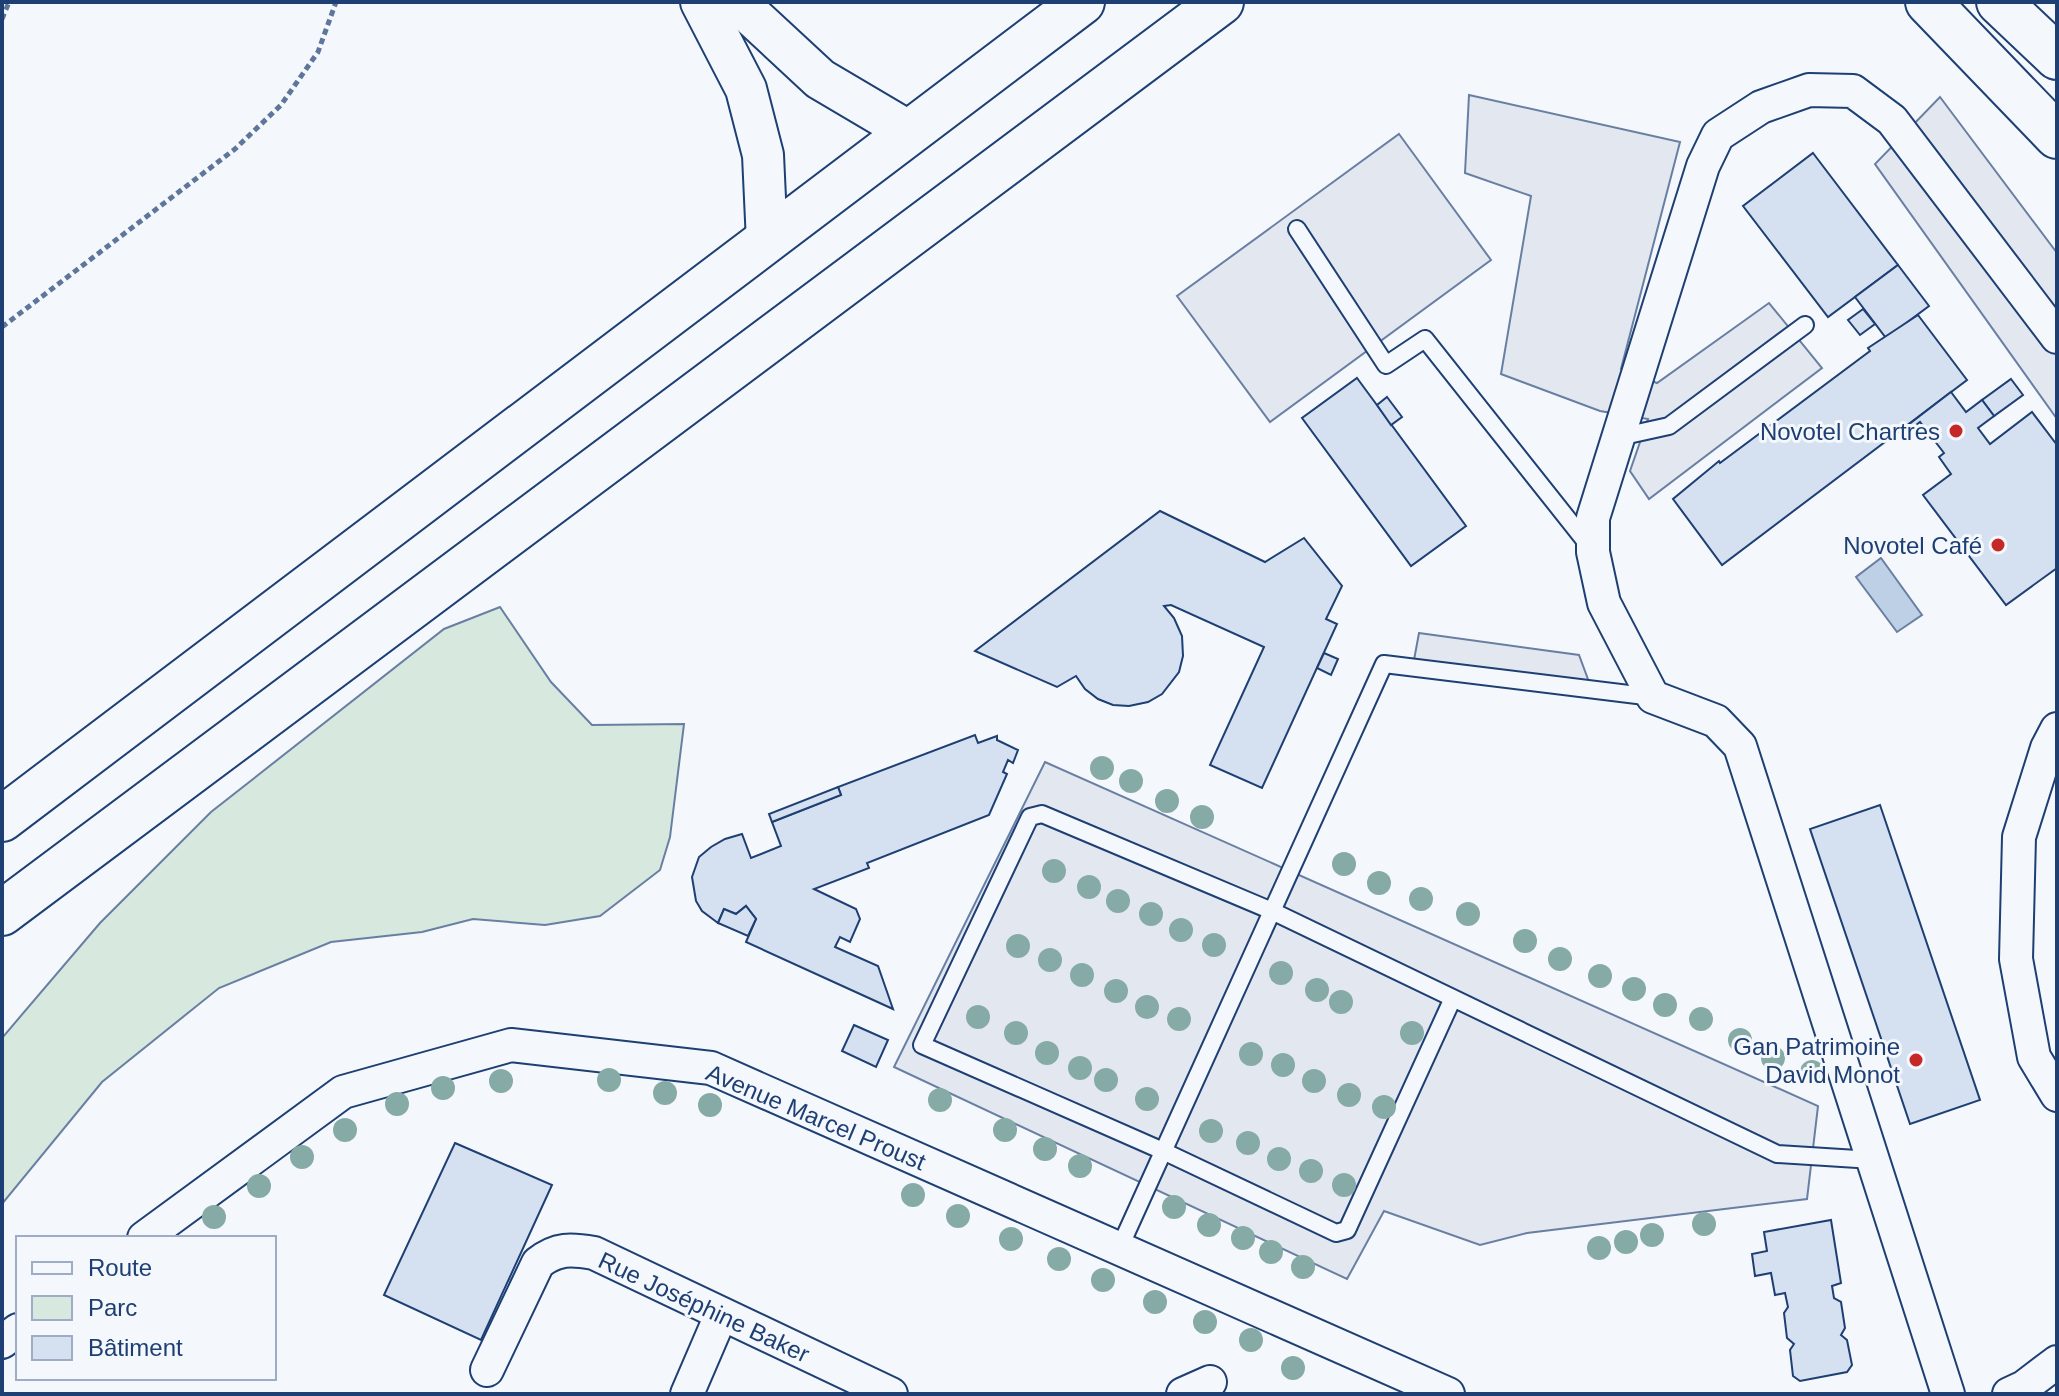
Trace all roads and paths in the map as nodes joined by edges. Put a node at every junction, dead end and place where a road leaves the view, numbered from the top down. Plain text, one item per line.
1 (9, 2) edge
2 (336, 2) edge
3 (701, 2) edge
4 (737, 2) edge
5 (1082, 2) edge
6 (1221, 2) edge
7 (1928, 2) edge
8 (1999, 2) edge
9 (2, 19) edge
10 (2057, 57) edge
11 (908, 131) junction
12 (2057, 136) edge
13 (1297, 229) dead end
14 (767, 242) junction
15 (1805, 325) dead end
16 (2, 327) edge
17 (2057, 337) edge
18 (1619, 437) junction
19 (1593, 552) junction
20 (1653, 697) junction
21 (2057, 729) edge
22 (2, 819) edge
23 (1272, 911) junction
24 (2, 913) edge
25 (1453, 998) junction
26 (2057, 1095) edge
27 (1163, 1151) junction
28 (1873, 1160) junction
29 (147, 1236) edge
30 (1119, 1249) junction
31 (721, 1315) junction
32 (2057, 1362) edge
33 (487, 1370) dead end
34 (1431, 1391) edge
35 (687, 1394) edge
36 (891, 1394) edge
37 (1948, 1394) edge
38 (2009, 1394) edge

1 - 9 path
2 - 16 path
3 - 14 street
4 - 11 street
5 - 11 main road
6 - 24 main road
7 - 12 main road
8 - 10 main road
11 - 14 main road
13 - 19 lane
14 - 22 main road
15 - 18 lane
17 - 18 street
18 - 19 street
19 - 20 street
20 - 23 lane
20 - 28 street
21 - 26 street
23 - 25 lane
23 - 27 lane
23 - 27 lane
25 - 27 lane
25 - 28 lane
27 - 30 lane
28 - 37 street
29 - 30 street, Avenue Marcel Proust
30 - 34 street, Avenue Marcel Proust
31 - 33 street, Rue Joséphine Baker
31 - 35 street
31 - 36 street, Rue Joséphine Baker
32 - 38 street

